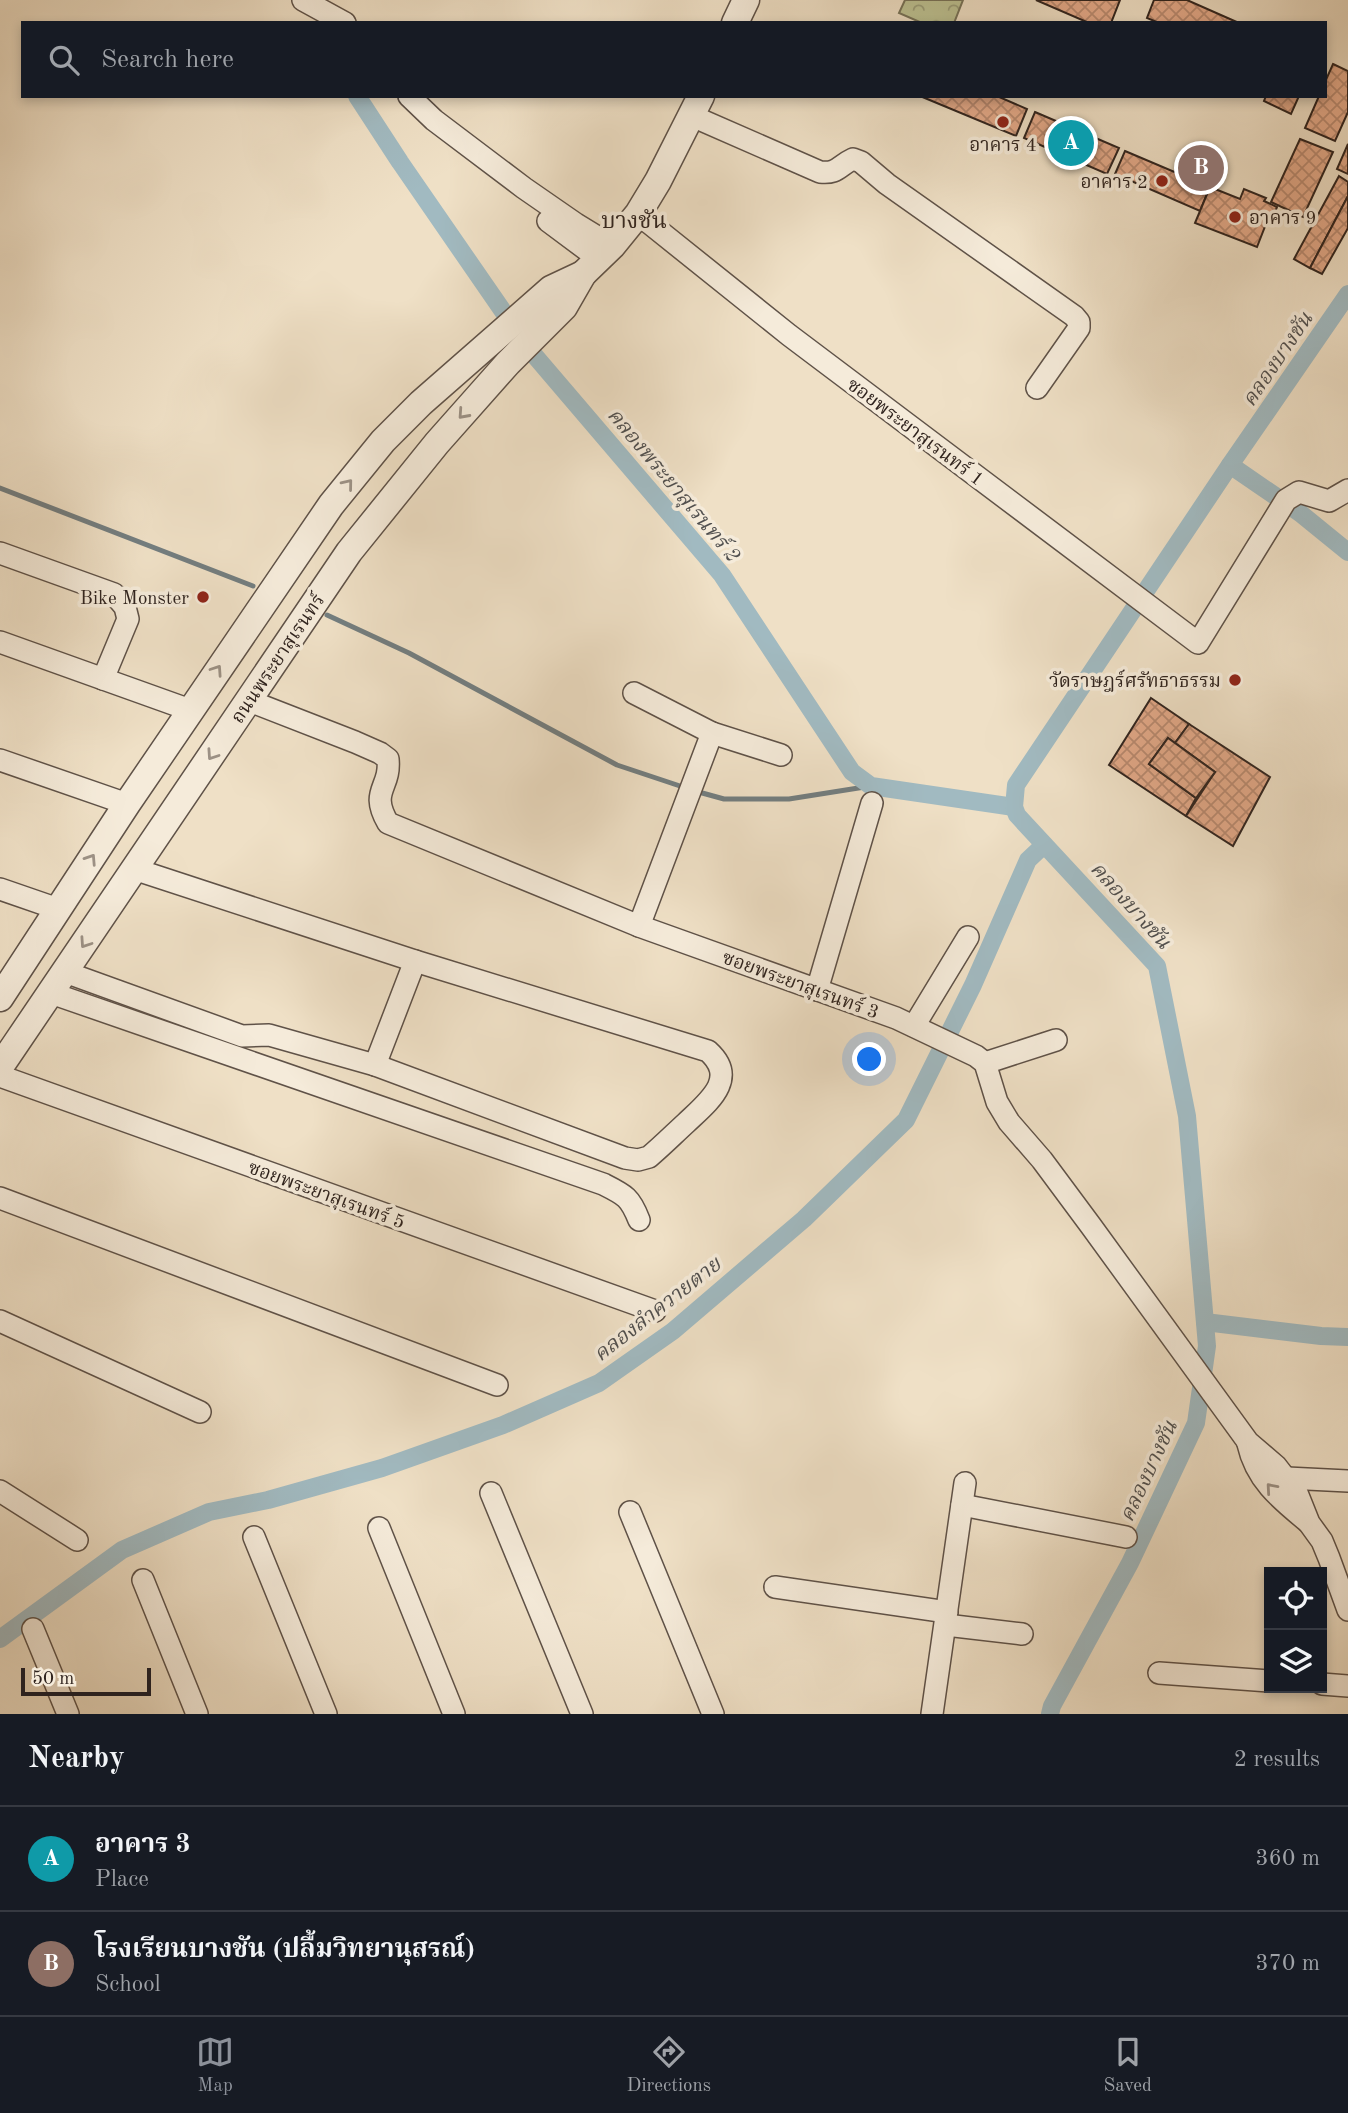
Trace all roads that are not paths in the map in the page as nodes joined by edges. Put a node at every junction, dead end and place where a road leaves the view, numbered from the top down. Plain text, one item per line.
1 (746, 0) edge
2 (308, 2) edge
3 (341, 21) edge
4 (736, 21) edge
5 (411, 98) edge
6 (696, 106) edge
7 (638, 214) junction
8 (598, 260) junction
9 (542, 313) junction
10 (1037, 388) dead end
11 (1348, 490) edge
12 (0, 553) edge
13 (0, 642) edge
14 (103, 679) junction
15 (634, 693) dead end
16 (247, 700) junction
17 (190, 710) junction
18 (712, 733) junction
19 (781, 755) dead end
20 (0, 760) edge
21 (872, 803) dead end
22 (127, 804) junction
23 (134, 869) junction
24 (0, 889) edge
25 (58, 909) junction
26 (639, 926) junction
27 (968, 937) dead end
28 (415, 961) junction
29 (58, 983) junction
30 (817, 990) junction
31 (0, 998) edge
32 (918, 1028) junction
33 (1056, 1040) dead end
34 (980, 1060) junction
35 (375, 1065) junction
36 (0, 1067) edge
37 (0, 1076) edge
38 (0, 1198) edge
39 (639, 1220) dead end
40 (655, 1311) dead end
41 (0, 1321) edge
42 (497, 1385) dead end
43 (200, 1412) dead end
44 (1248, 1442) junction
45 (1287, 1478) junction
46 (1348, 1481) edge
47 (965, 1483) dead end
48 (0, 1491) edge
49 (491, 1493) dead end
50 (962, 1505) junction
51 (630, 1512) dead end
52 (1310, 1523) junction
53 (379, 1528) dead end
54 (254, 1537) dead end
55 (1126, 1537) dead end
56 (77, 1540) dead end
57 (143, 1580) dead end
58 (1344, 1585) edge
59 (775, 1587) dead end
60 (1348, 1610) edge
61 (946, 1619) junction
62 (33, 1629) dead end
63 (1022, 1634) dead end
64 (1159, 1673) dead end
65 (1264, 1681) edge
66 (1327, 1684) edge
67 (1348, 1686) edge
68 (68, 1714) edge
69 (197, 1714) edge
70 (326, 1714) edge
71 (454, 1714) edge
72 (582, 1714) edge
73 (713, 1714) edge
74 (932, 1714) edge

1 - 4 street
2 - 3 street
5 - 8 street
6 - 7 street, ถนนพระยาสุเรนทร์
6 - 10 street
7 - 8 street, ถนนพระยาสุเรนทร์
7 - 11 street, ซอยพระยาสุเรนทร์ 1
8 - 9 street, ถนนพระยาสุเรนทร์
9 -> 16 street, ถนนพระยาสุเรนทร์
17 -> 9 street, ถนนพระยาสุเรนทร์
12 - 14 street
13 - 14 street
14 - 17 street
15 - 18 street
16 -> 23 street, ถนนพระยาสุเรนทร์
16 - 26 street, ซอยพระยาสุเรนทร์ 3
17 - 22 street, ถนนพระยาสุเรนทร์
18 - 19 street
18 - 26 street
20 - 22 street
21 - 30 street
25 -> 22 street, ถนนพระยาสุเรนทร์
23 - 28 street
23 -> 29 street, ถนนพระยาสุเรนทร์
24 - 25 street
25 - 31 street, ถนนพระยาสุเรนทร์
26 - 30 street, ซอยพระยาสุเรนทร์ 3
27 - 32 street
28 - 35 street
28 - 35 street
29 - 35 street
29 - 36 street, ถนนพระยาสุเรนทร์
29 - 39 street
30 - 32 street, ซอยพระยาสุเรนทร์ 3
32 - 34 street, ซอยพระยาสุเรนทร์ 3
33 - 34 street
34 - 44 street
37 - 40 street, ซอยพระยาสุเรนทร์ 5
38 - 42 street
41 - 43 street
44 - 45 street
52 -> 44 street
45 - 46 street
45 - 52 street
47 - 50 street
48 - 56 street
49 - 72 street
50 - 55 street
50 - 61 street
51 - 73 street
52 - 58 street
53 - 71 street
54 - 70 street
57 - 69 street
58 - 60 street
59 - 61 street
61 - 63 street
61 - 74 street
62 - 68 street
64 - 65 street
66 - 67 street

